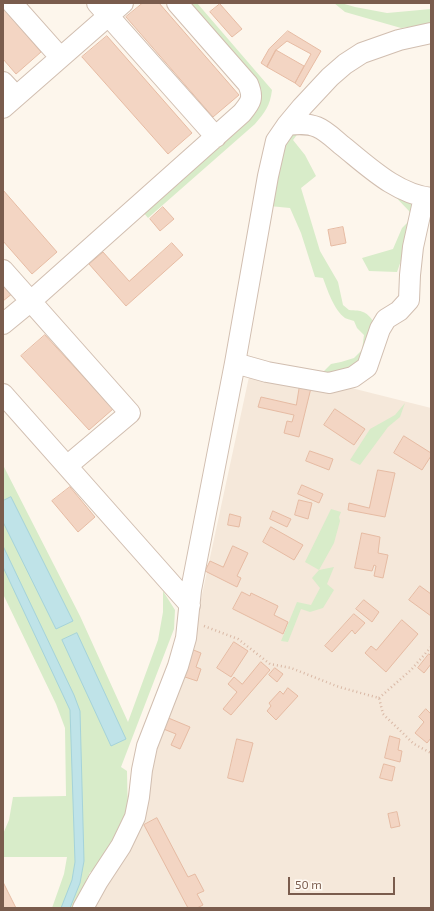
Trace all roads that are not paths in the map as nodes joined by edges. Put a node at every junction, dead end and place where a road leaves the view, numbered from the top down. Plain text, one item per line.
1 (12, 3) edge
2 (177, 3) edge
3 (109, 7) edge
4 (431, 33) edge
5 (60, 57) junction
6 (3, 82) edge
7 (10, 102) edge
8 (287, 125) junction
9 (216, 137) junction
10 (428, 198) edge
11 (3, 270) edge
12 (31, 301) junction
13 (3, 324) edge
14 (235, 363) junction
15 (3, 394) edge
16 (67, 466) junction
17 (189, 613) junction
18 (83, 908) edge

1 - 5 street
2 - 9 street
3 - 5 street
3 - 9 street
4 - 8 street
5 - 7 street
6 - 7 street
8 - 10 street
8 - 14 street
9 - 12 street
10 - 14 street
11 - 12 street
12 - 13 street
12 - 16 street
14 - 17 street
15 - 16 street
16 - 17 street
17 - 18 street

